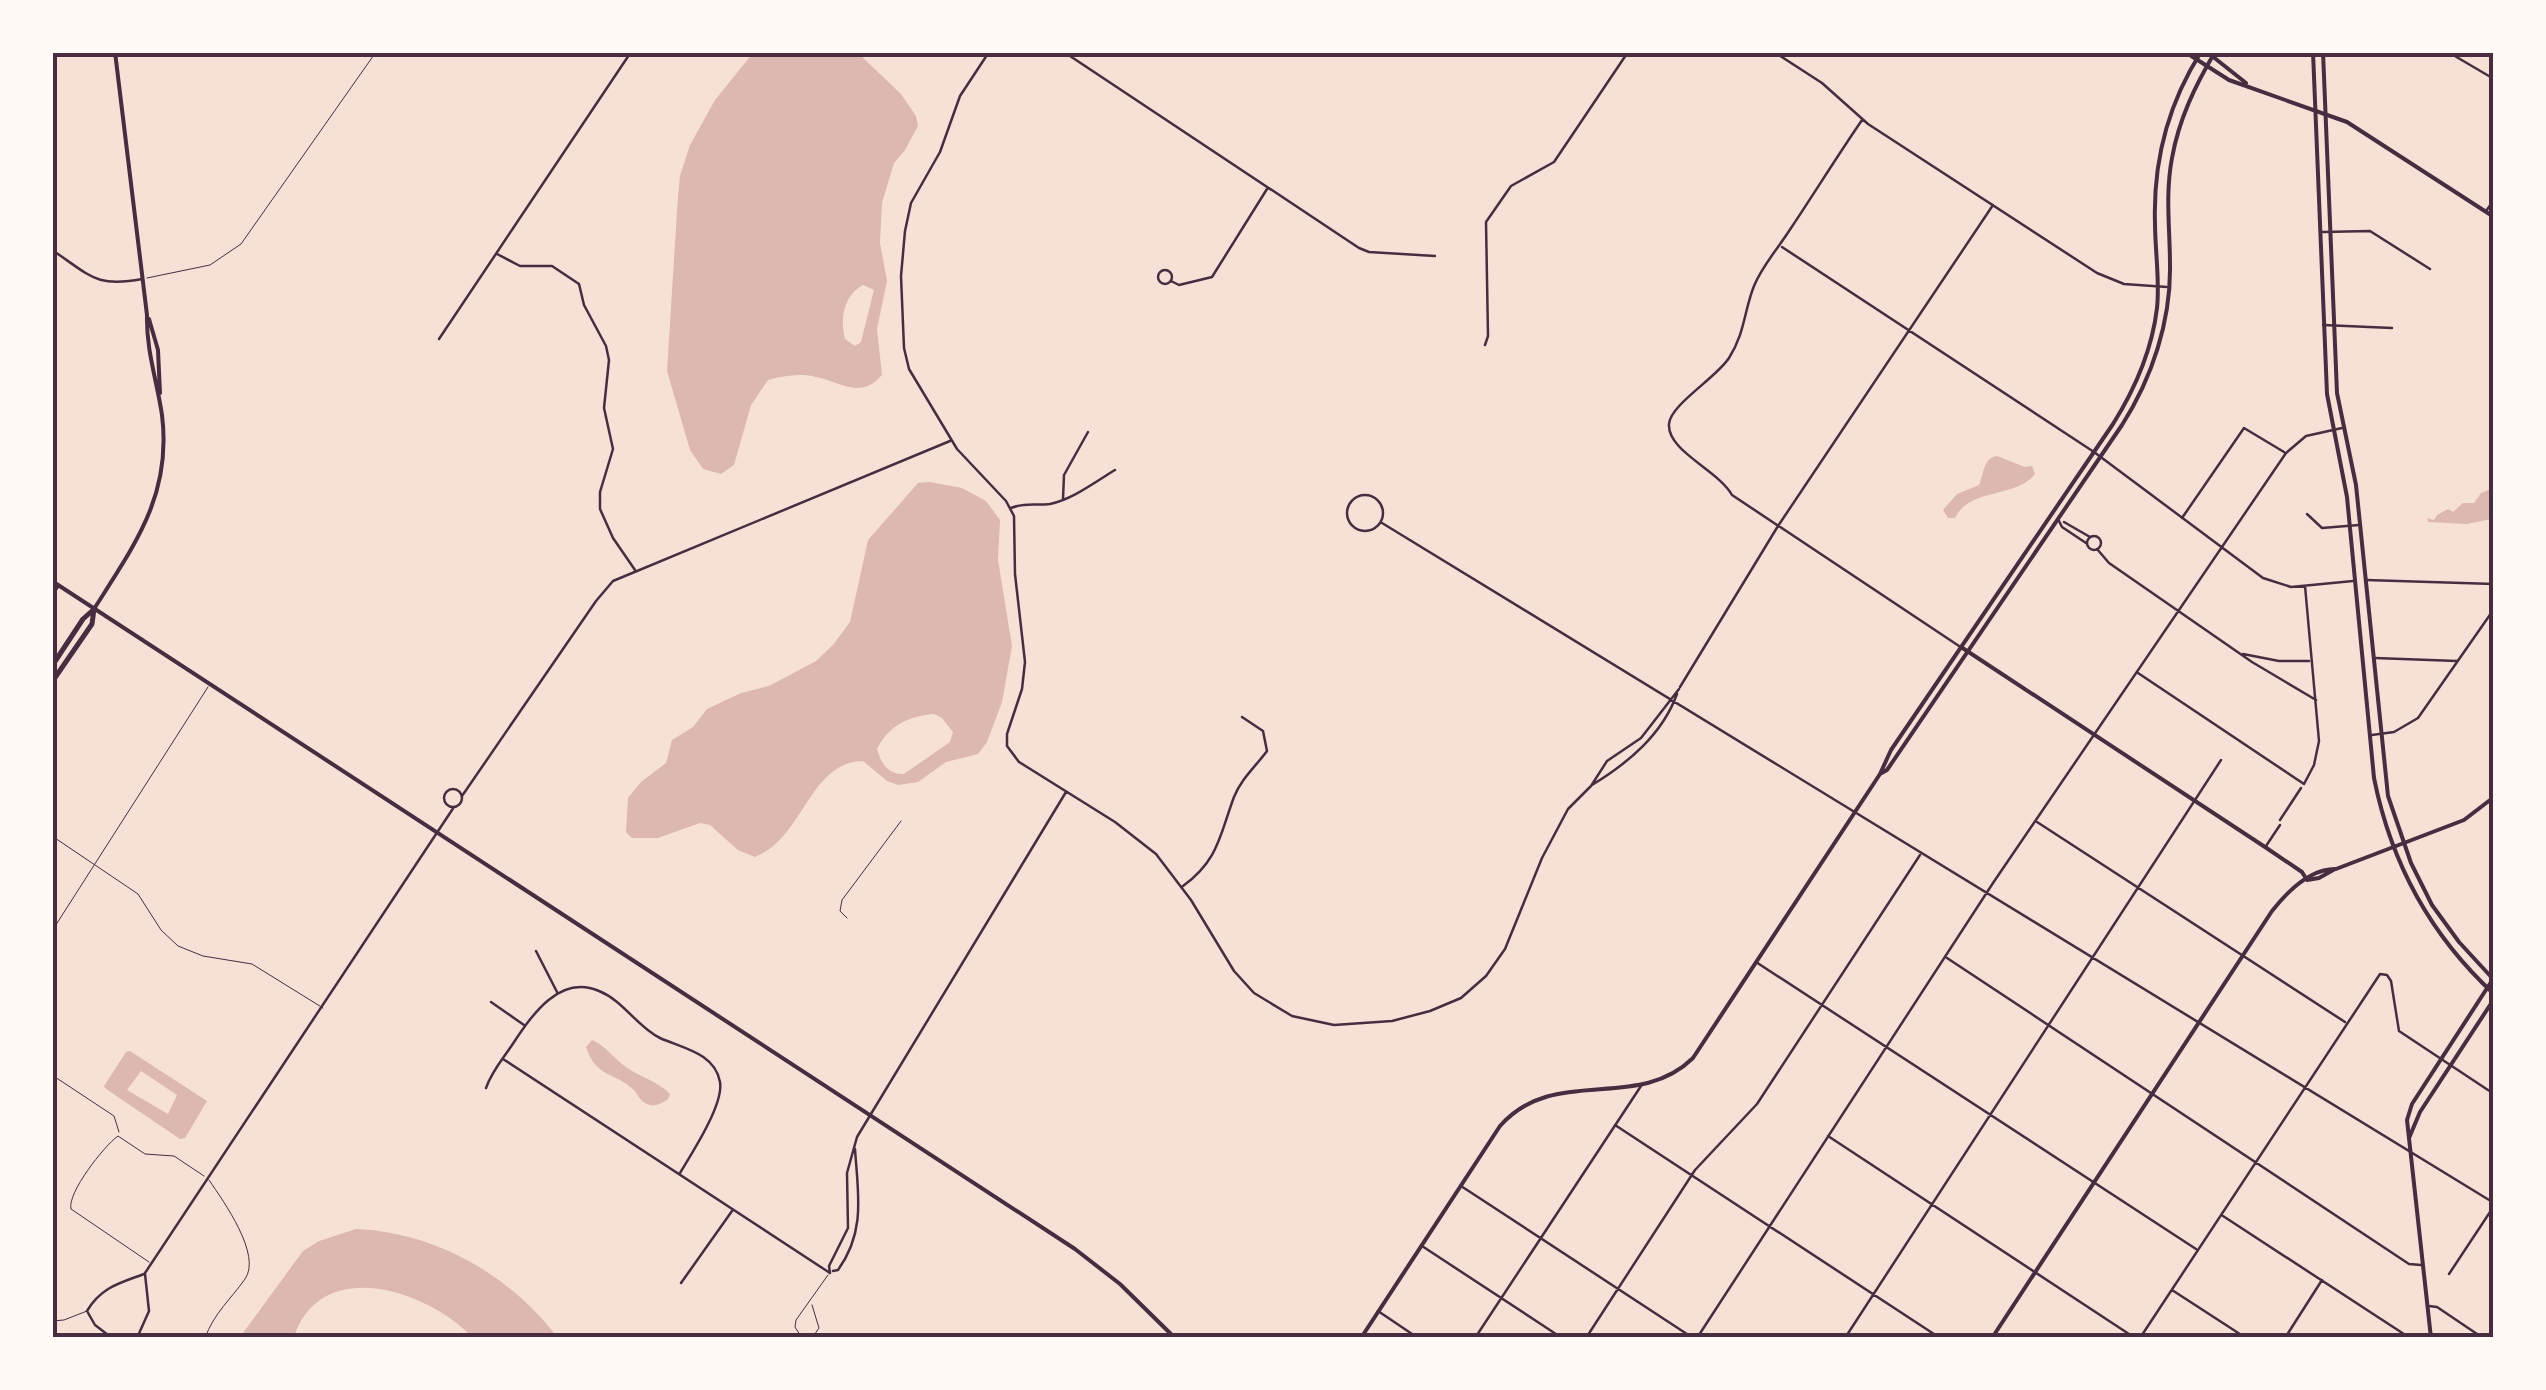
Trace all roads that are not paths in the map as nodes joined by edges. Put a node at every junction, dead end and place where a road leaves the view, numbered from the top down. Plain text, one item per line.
1 (115, 52) edge
2 (376, 52) edge
3 (630, 52) edge
4 (988, 52) edge
5 (1064, 52) edge
6 (1628, 52) edge
7 (1774, 52) edge
8 (2185, 52) edge
9 (2204, 52) edge
10 (2313, 52) edge
11 (2322, 52) edge
12 (2448, 52) edge
13 (2214, 55) edge
14 (2196, 61) junction
15 (2206, 68) junction
16 (2494, 78) edge
17 (2250, 87) junction
18 (2315, 111) junction
19 (2325, 114) junction
20 (1862, 120) junction
21 (1267, 188) junction
22 (2494, 200) edge
23 (1994, 206) junction
24 (2486, 212) junction
25 (2494, 217) edge
26 (2330, 231) junction
27 (2319, 232) junction
28 (1780, 246) junction
29 (52, 250) edge
30 (497, 254) junction
31 (1435, 256) dead end
32 (2430, 269) dead end
33 (143, 279) junction
34 (1171, 281) dead end
35 (2158, 287) junction
36 (2169, 287) junction
37 (2323, 325) junction
38 (2334, 325) junction
39 (2392, 328) dead end
40 (1910, 331) junction
41 (439, 339) dead end
42 (1485, 345) dead end
43 (2342, 428) junction
44 (2332, 430) junction
45 (1088, 432) dead end
46 (952, 440) junction
47 (2094, 452) junction
48 (2286, 453) junction
49 (2101, 457) junction
50 (1114, 470) dead end
51 (1064, 499) junction
52 (1011, 508) junction
53 (2307, 514) dead end
54 (2181, 520) junction
55 (2060, 521) junction
56 (1382, 523) junction
57 (2360, 524) junction
58 (1778, 526) junction
59 (2350, 526) junction
60 (2090, 537) junction
61 (2087, 544) junction
62 (2222, 547) junction
63 (2097, 549) junction
64 (636, 571) junction
65 (2366, 580) junction
66 (52, 581) edge
67 (2355, 581) junction
68 (2494, 584) edge
69 (59, 586) junction
70 (2305, 586) junction
71 (52, 595) edge
72 (94, 609) junction
73 (2180, 609) junction
74 (2494, 609) edge
75 (1960, 647) junction
76 (1968, 652) junction
77 (2242, 654) junction
78 (2373, 658) junction
79 (2312, 660) junction
80 (2459, 661) junction
81 (52, 666) edge
82 (2136, 672) junction
83 (52, 682) edge
84 (210, 685) junction
85 (2316, 700) junction
86 (1672, 701) junction
87 (1242, 717) dead end
88 (2380, 734) junction
89 (2094, 736) junction
90 (2369, 736) junction
91 (2221, 760) dead end
92 (1604, 767) junction
93 (1613, 772) junction
94 (1880, 774) junction
95 (1591, 786) junction
96 (2303, 786) junction
97 (1066, 792) junction
98 (462, 796) junction
99 (2494, 797) edge
100 (2194, 801) junction
101 (454, 807) junction
102 (2490, 807) edge
103 (1853, 812) junction
104 (901, 820) dead end
105 (2035, 821) junction
106 (438, 834) junction
107 (52, 836) edge
108 (2403, 843) junction
109 (2265, 847) junction
110 (2393, 847) junction
111 (1920, 854) junction
112 (96, 865) junction
113 (2307, 880) junction
114 (1182, 887) junction
115 (2139, 888) junction
116 (1986, 894) junction
117 (848, 918) dead end
118 (52, 931) edge
119 (536, 952) dead end
120 (2242, 956) junction
121 (1946, 957) junction
122 (2092, 958) junction
123 (1756, 962) junction
124 (2493, 979) edge
125 (2488, 988) junction
126 (558, 994) junction
127 (2494, 996) edge
128 (491, 1002) dead end
129 (1822, 1004) junction
130 (323, 1008) junction
131 (2198, 1023) junction
132 (2346, 1023) junction
133 (2049, 1025) junction
134 (525, 1026) junction
135 (1886, 1047) junction
136 (503, 1059) junction
137 (2442, 1060) junction
138 (2450, 1066) junction
139 (54, 1077) edge
140 (1641, 1086) junction
141 (486, 1088) dead end
142 (2303, 1088) junction
143 (2152, 1093) junction
144 (2494, 1094) edge
145 (870, 1115) junction
146 (1990, 1115) junction
147 (1614, 1125) junction
148 (118, 1136) junction
149 (1828, 1136) junction
150 (2409, 1138) junction
151 (854, 1144) junction
152 (2411, 1154) junction
153 (2256, 1162) junction
154 (679, 1174) junction
155 (1692, 1175) junction
156 (209, 1180) junction
157 (2094, 1182) junction
158 (1461, 1186) junction
159 (1932, 1204) junction
160 (2494, 1204) edge
161 (733, 1210) junction
162 (2221, 1214) junction
163 (1769, 1226) junction
164 (1540, 1238) junction
165 (1422, 1246) junction
166 (2198, 1250) junction
167 (152, 1264) junction
168 (2423, 1265) junction
169 (831, 1272) junction
170 (2035, 1272) junction
171 (145, 1273) junction
172 (2449, 1274) dead end
173 (2322, 1280) junction
174 (682, 1283) dead end
175 (1618, 1288) junction
176 (2172, 1290) junction
177 (1873, 1294) junction
178 (1501, 1298) junction
179 (810, 1302) junction
180 (2427, 1306) junction
181 (87, 1311) junction
182 (1378, 1311) junction
183 (52, 1320) edge
184 (112, 1338) edge
185 (137, 1338) edge
186 (205, 1338) edge
187 (802, 1338) edge
188 (812, 1338) edge
189 (1175, 1338) edge
190 (1360, 1338) edge
191 (1418, 1338) edge
192 (1475, 1338) edge
193 (1562, 1338) edge
194 (1586, 1338) edge
195 (1695, 1338) edge
196 (1844, 1338) edge
197 (1940, 1338) edge
198 (1992, 1338) edge
199 (2137, 1338) edge
200 (2246, 1338) edge
201 (2285, 1338) edge
202 (2410, 1338) edge
203 (2430, 1338) edge
204 (2483, 1338) edge

1 - 33 main road
2 - 33 lane
3 - 30 street
4 - 46 street
5 - 21 street
6 - 42 street
7 - 20 street
8 - 14 main road
9 - 13 main road
9 - 14 main road
10 - 18 main road
11 - 19 main road
12 - 16 street
13 - 15 main road
13 - 17 main road
14 - 15 main road
14 - 35 main road
15 - 17 main road
15 - 36 main road
17 - 18 main road
18 - 19 main road
18 - 27 main road
19 - 24 main road
19 - 26 main road
20 - 23 street
20 - 28 street
21 - 31 street
21 - 34 street
22 - 24 street
23 - 35 street
23 - 40 street
24 - 25 main road
26 - 27 street
26 - 32 street
26 - 38 main road
27 - 37 main road
28 - 40 street
28 - 58 street
29 - 33 street
30 - 41 street
30 - 64 street
33 - 72 main road
35 - 36 street
35 - 47 main road
36 - 49 main road
37 - 38 street
37 - 44 main road
38 - 39 street
38 - 43 main road
40 - 47 street
40 - 58 street
43 - 44 street
43 - 57 main road
44 - 48 street
44 - 59 main road
45 - 51 street
46 - 52 street
46 - 64 street
47 - 49 street
47 - 75 main road
48 - 54 street
48 - 62 street
49 - 54 street
49 - 55 main road
50 - 51 street
51 - 52 street
52 - 97 street
53 - 59 street
54 - 62 street
55 - 60 street
55 - 61 street
55 - 76 main road
56 - 56 street
56 - 86 street
57 - 59 street
57 - 65 main road
58 - 75 street
58 - 86 street
59 - 67 main road
60 - 61 street
60 - 63 street
61 - 63 street
62 - 70 street
62 - 73 street
63 - 73 street
64 - 98 street
65 - 68 street
65 - 78 main road
66 - 69 main road
67 - 70 street
67 - 90 main road
69 - 71 street
69 - 72 main road
70 - 79 street
72 - 81 highway
72 - 83 highway
72 - 84 main road
73 - 77 street
73 - 82 street
74 - 80 street
75 - 76 main road
75 - 94 main road
76 - 89 main road
76 - 94 main road
77 - 79 street
77 - 85 street
78 - 80 street
78 - 88 main road
79 - 85 street
80 - 88 street
82 - 89 street
82 - 96 street
84 - 106 main road
84 - 112 lane
85 - 96 street
86 - 92 street
86 - 93 street
86 - 103 street
87 - 114 street
88 - 90 street
88 - 108 main road
89 - 100 main road
89 - 105 street
90 - 110 main road
91 - 100 street
92 - 93 street
92 - 95 street
93 - 95 street
94 - 103 main road
95 - 114 street
96 - 109 street
97 - 114 street
97 - 145 street
98 - 101 street
98 - 101 street
99 - 102 main road
100 - 109 main road
100 - 115 street
101 - 106 street
102 - 108 main road
103 - 111 street
103 - 123 main road
104 - 117 lane
105 - 115 street
105 - 116 street
106 - 130 street
106 - 145 main road
107 - 112 lane
108 - 110 main road
108 - 124 main road
109 - 113 main road
110 - 113 main road
110 - 125 main road
111 - 116 street
111 - 129 street
112 - 118 lane
112 - 130 lane
113 - 120 main road
115 - 120 street
115 - 122 street
116 - 121 street
116 - 122 street
119 - 126 street
120 - 131 main road
120 - 132 street
121 - 133 street
121 - 135 street
122 - 131 street
122 - 133 street
123 - 129 street
123 - 140 main road
124 - 125 main road
125 - 127 main road
125 - 137 main road
126 - 134 street
126 - 154 street
127 - 138 main road
128 - 134 street
129 - 135 street
129 - 155 street
130 - 156 street
131 - 142 street
131 - 143 main road
132 - 137 street
132 - 142 street
133 - 143 street
133 - 146 street
134 - 136 street
135 - 146 street
135 - 149 street
136 - 141 street
136 - 154 street
137 - 138 street
137 - 150 main road
138 - 144 street
138 - 150 main road
139 - 148 lane
140 - 147 street
140 - 158 main road
142 - 152 street
142 - 153 street
143 - 153 street
143 - 157 main road
145 - 151 street
145 - 189 main road
146 - 157 street
146 - 159 street
147 - 155 street
147 - 164 street
148 - 156 lane
148 - 167 lane
149 - 159 street
149 - 163 street
150 - 152 main road
151 - 169 street
151 - 169 street
152 - 160 street
152 - 168 main road
153 - 162 street
153 - 168 street
154 - 161 street
155 - 163 street
155 - 175 street
156 - 167 street
156 - 186 lane
157 - 166 street
157 - 170 main road
158 - 164 street
158 - 165 main road
159 - 170 street
159 - 177 street
160 - 172 street
161 - 169 street
161 - 174 street
162 - 166 street
162 - 173 street
163 - 177 street
163 - 195 street
164 - 175 street
164 - 178 street
165 - 178 street
165 - 182 main road
166 - 176 street
167 - 171 street
168 - 180 main road
169 - 179 lane
170 - 198 main road
170 - 199 street
171 - 181 street
171 - 185 street
173 - 201 street
173 - 202 street
175 - 194 street
175 - 195 street
176 - 199 street
176 - 200 street
177 - 196 street
177 - 197 street
178 - 192 street
178 - 193 street
179 - 187 lane
179 - 188 lane
180 - 203 main road
180 - 204 street
181 - 183 lane
181 - 184 street
182 - 190 main road
182 - 191 street

